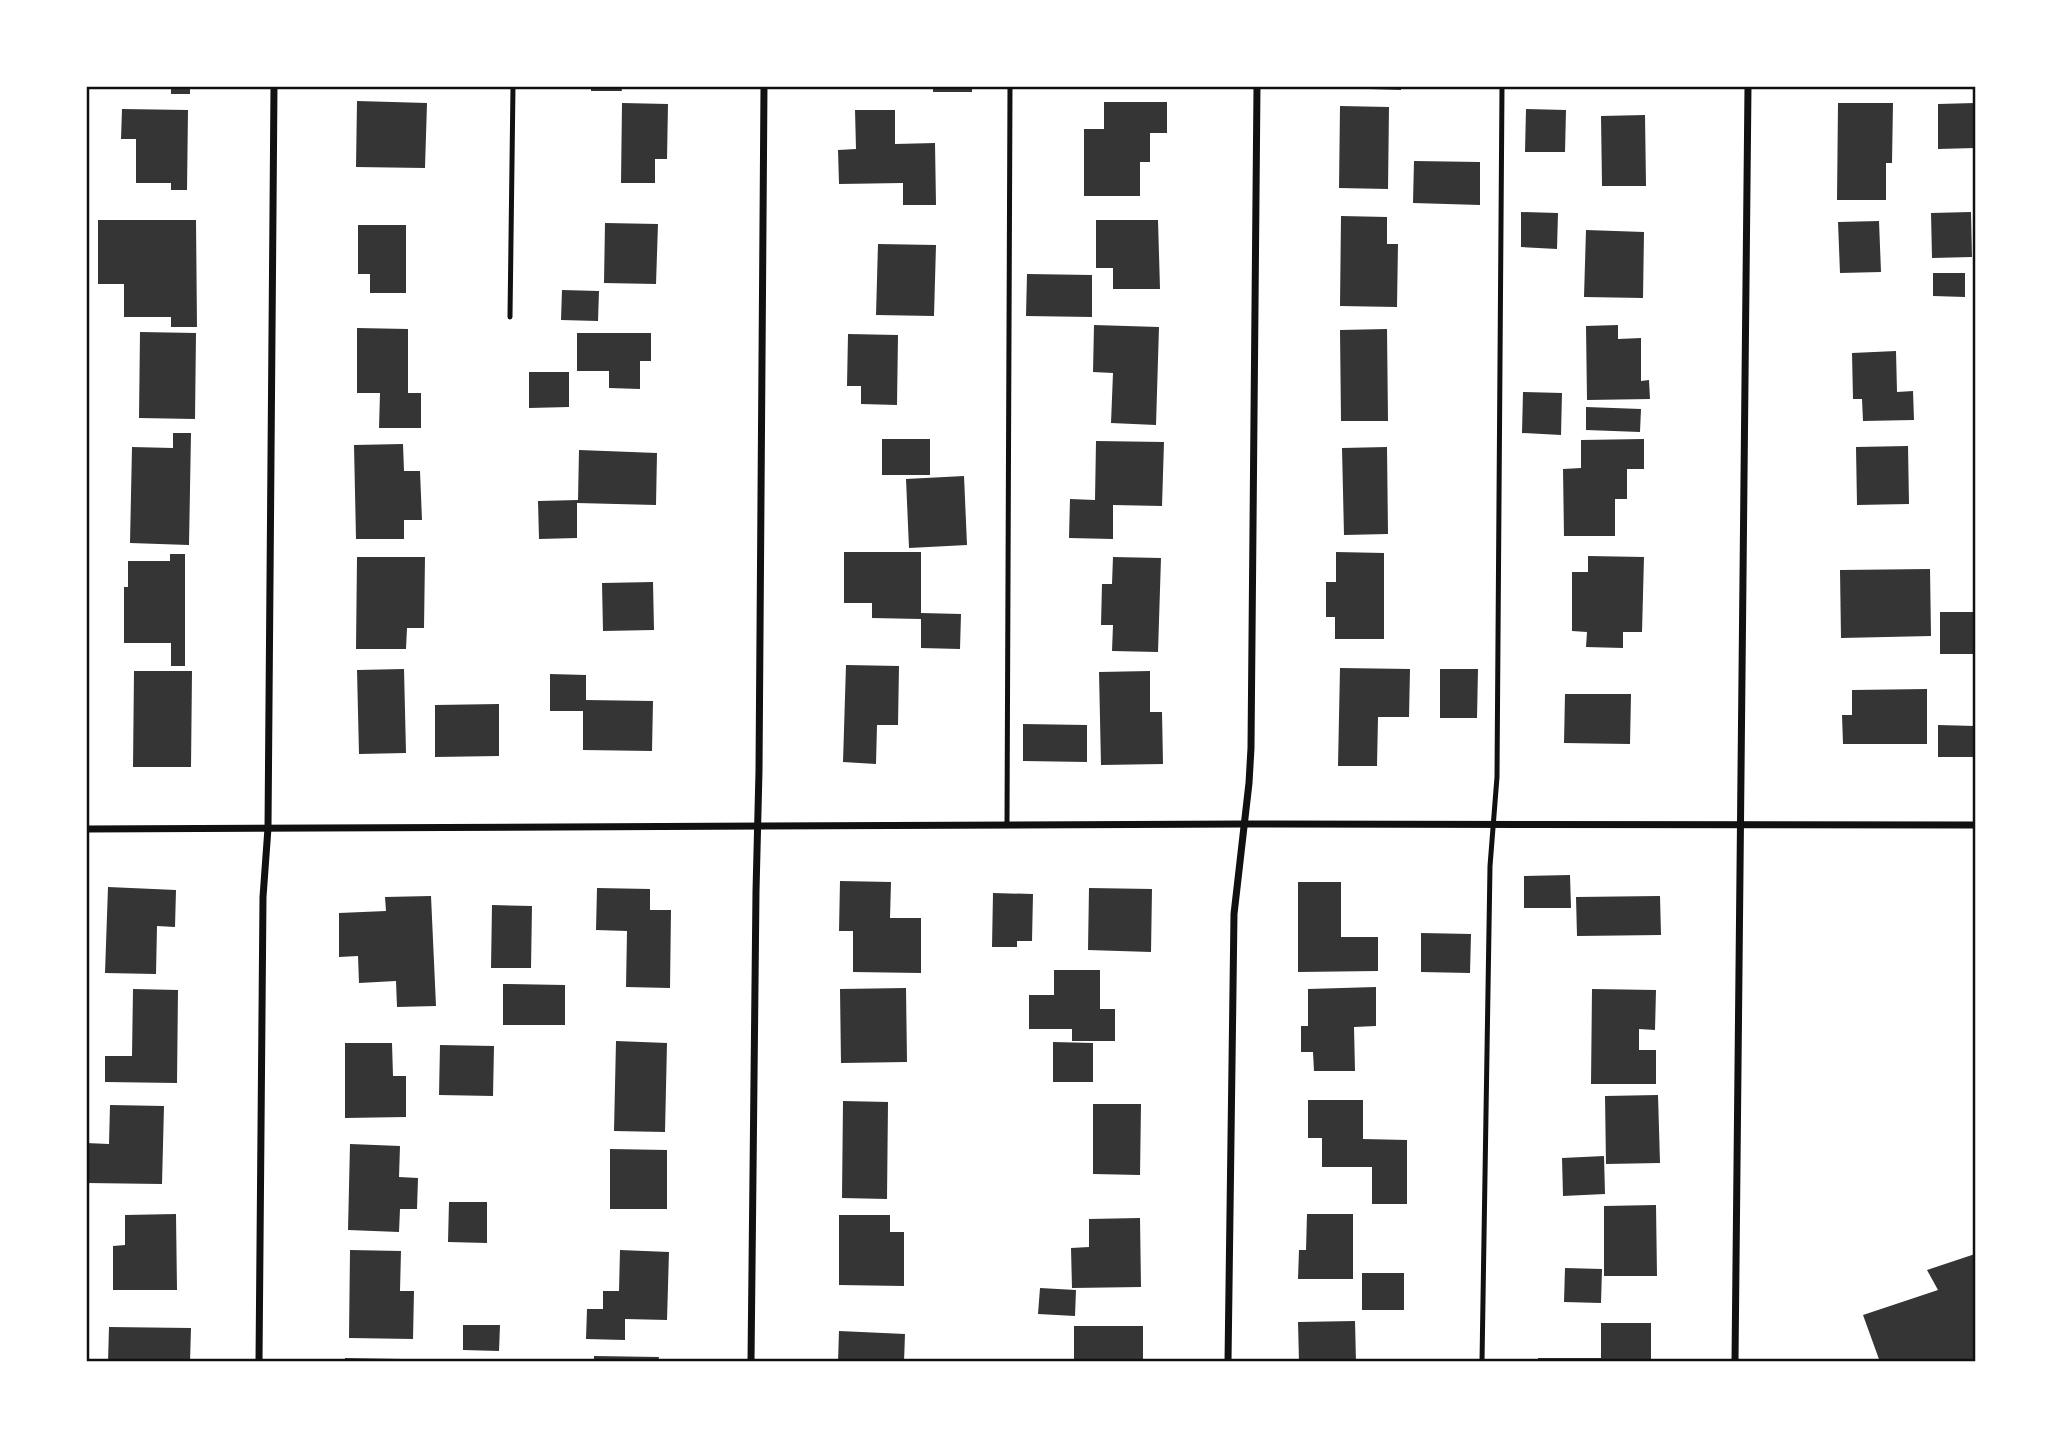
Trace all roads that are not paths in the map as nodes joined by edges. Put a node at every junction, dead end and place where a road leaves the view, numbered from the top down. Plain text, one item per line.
1 (274, 86) edge
2 (513, 86) edge
3 (764, 86) edge
4 (1010, 86) edge
5 (1257, 86) edge
6 (1502, 86) edge
7 (1748, 86) edge
8 (510, 317) dead end
9 (1244, 824) junction
10 (1492, 824) junction
11 (1007, 825) junction
12 (1740, 825) junction
13 (1975, 825) edge
14 (758, 826) junction
15 (268, 828) junction
16 (86, 829) edge
17 (259, 1362) edge
18 (751, 1362) edge
19 (1228, 1362) edge
20 (1482, 1362) edge
21 (1735, 1362) edge

1 - 15 street
2 - 8 lane
3 - 14 street
4 - 11 lane
5 - 9 street
6 - 10 lane
7 - 12 street
9 - 10 street
9 - 11 street
9 - 19 street
10 - 12 street
10 - 20 lane
11 - 14 street
12 - 13 street
12 - 21 street
14 - 15 street
14 - 18 street
15 - 16 street
15 - 17 street

